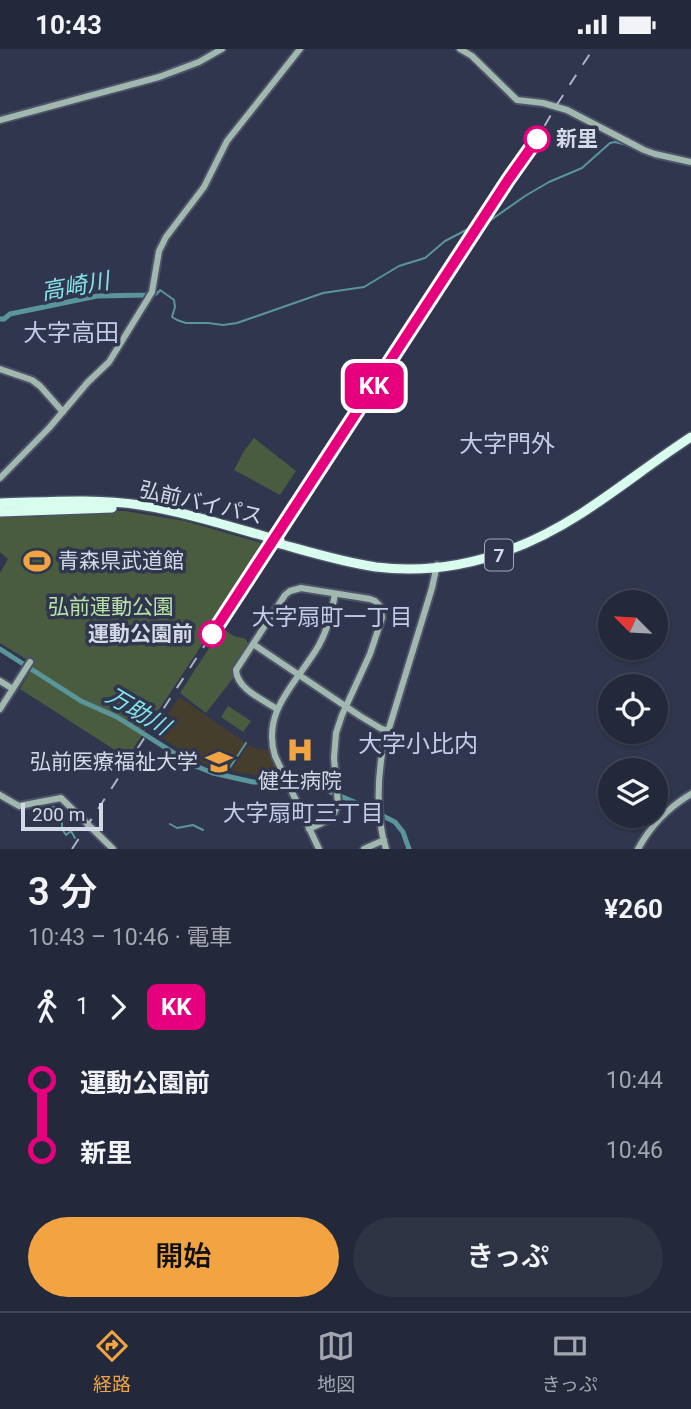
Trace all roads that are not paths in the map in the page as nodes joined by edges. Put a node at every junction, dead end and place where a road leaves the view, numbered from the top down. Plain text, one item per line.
1 (222, 49) edge
2 (300, 49) edge
3 (460, 49) edge
4 (0, 120) edge
5 (691, 162) edge
6 (0, 369) edge
7 (63, 412) junction
8 (691, 435) edge
9 (0, 478) edge
10 (0, 505) edge
11 (121, 505) junction
12 (437, 565) junction
13 (335, 593) junction
14 (253, 643) junction
15 (28, 665) dead end
16 (299, 674) junction
17 (0, 681) edge
18 (13, 689) junction
19 (346, 706) junction
20 (0, 709) edge
21 (277, 709) junction
22 (388, 731) junction
23 (691, 794) edge
24 (0, 795) edge
25 (309, 829) junction
26 (384, 840) junction
27 (113, 849) edge
28 (319, 849) edge
29 (364, 849) edge
30 (387, 849) edge
31 (638, 849) edge

1 - 4 street
2 - 7 street
3 - 5 street
6 - 7 street
7 - 9 street
8 - 12 highway, 弘前バイパス / 7
10 - 11 highway, 弘前バイパス / 7
10 - 11 highway, 7
11 - 12 highway, 弘前バイパス / 7
12 - 22 street
13 - 14 street
13 - 16 street
13 - 19 street
14 - 16 street
14 - 21 street
15 - 18 street
16 - 19 street
16 - 21 street
17 - 18 street
18 - 20 street
19 - 22 street
19 - 25 street
21 - 25 street
22 - 26 street
23 - 31 street
24 - 27 street
25 - 28 street
26 - 29 street
26 - 30 street

